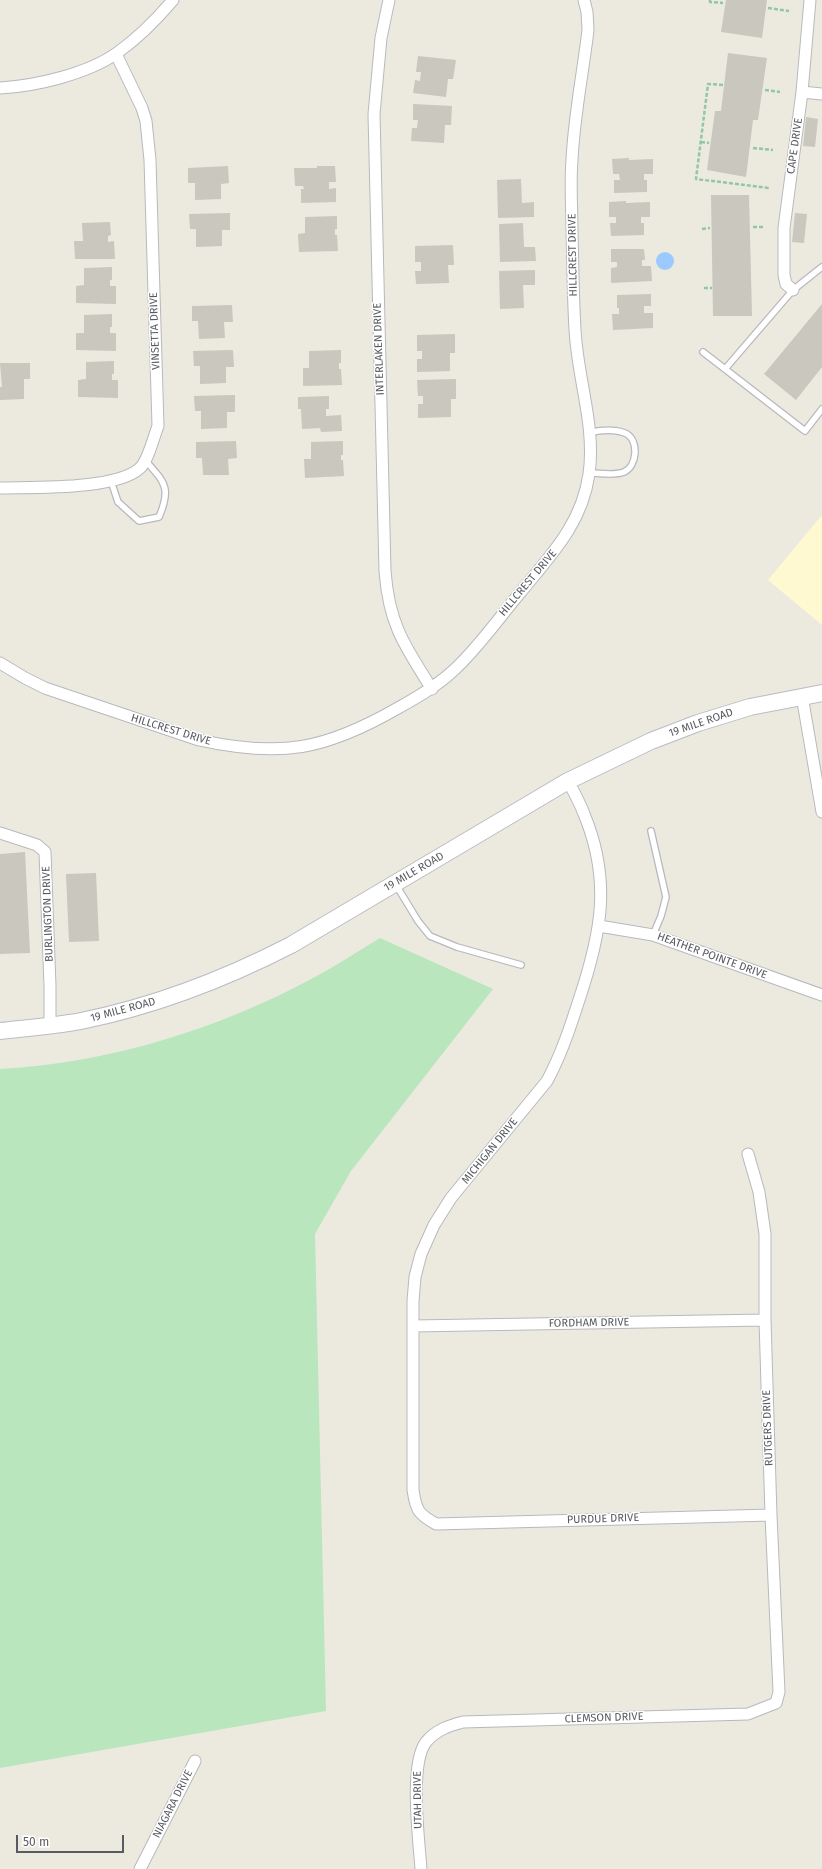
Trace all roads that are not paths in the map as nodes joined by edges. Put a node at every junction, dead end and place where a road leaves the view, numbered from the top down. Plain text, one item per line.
1 (173, 0) edge
2 (389, 0) edge
3 (584, 0) edge
4 (810, 0) edge
5 (116, 54) junction
6 (0, 88) edge
7 (802, 92) junction
8 (822, 94) edge
9 (822, 267) edge
10 (792, 290) junction
11 (703, 352) dead end
12 (725, 369) junction
13 (822, 410) edge
14 (590, 432) junction
15 (145, 460) junction
16 (590, 473) junction
17 (111, 482) junction
18 (0, 488) edge
19 (0, 662) edge
20 (432, 689) junction
21 (822, 693) edge
22 (802, 696) junction
23 (568, 781) junction
24 (822, 812) edge
25 (651, 831) dead end
26 (0, 833) edge
27 (395, 883) junction
28 (599, 926) junction
29 (653, 935) junction
30 (521, 965) dead end
31 (822, 995) edge
32 (50, 1026) junction
33 (0, 1031) edge
34 (748, 1154) dead end
35 (765, 1320) junction
36 (414, 1326) junction
37 (771, 1515) junction
38 (436, 1524) joint
39 (776, 1704) joint
40 (433, 1736) joint
41 (195, 1761) dead end
42 (140, 1869) edge
43 (421, 1869) edge

1 - 5 street
2 - 20 street, INTERLAKEN DRIVE
3 - 14 street, HILLCREST DRIVE
4 - 7 street, CAPE DRIVE
5 - 6 street
5 - 15 street, VINSETTA DRIVE
7 - 8 street
7 - 10 street, CAPE DRIVE
9 - 10 lane
10 - 12 lane
11 - 12 lane
12 - 13 lane
14 - 16 street, HILLCREST DRIVE
14 - 16 lane
15 - 17 street, VINSETTA DRIVE
15 - 17 lane
16 - 20 street, HILLCREST DRIVE
17 - 18 street, VINSETTA DRIVE
19 - 20 street, HILLCREST DRIVE
21 - 22 street, 19 MILE ROAD
22 - 23 street, 19 MILE ROAD
22 - 24 street
23 - 27 street, 19 MILE ROAD
23 - 28 street, MICHIGAN DRIVE
25 - 29 lane
26 - 32 street, BURLINGTON DRIVE
27 - 30 lane
27 - 32 street, 19 MILE ROAD
28 - 29 street, HEATHER POINTE DRIVE
28 - 36 street, MICHIGAN DRIVE
29 - 31 street, HEATHER POINTE DRIVE
32 - 33 street, 19 MILE ROAD
34 - 35 street, RUTGERS DRIVE
35 - 36 street, FORDHAM DRIVE
35 - 37 street, RUTGERS DRIVE
36 - 38 street, MICHIGAN DRIVE
37 - 38 street, PURDUE DRIVE
37 - 39 street, RUTGERS DRIVE
39 - 40 street, CLEMSON DRIVE
40 - 43 street, UTAH DRIVE
41 - 42 street, NIAGARA DRIVE

